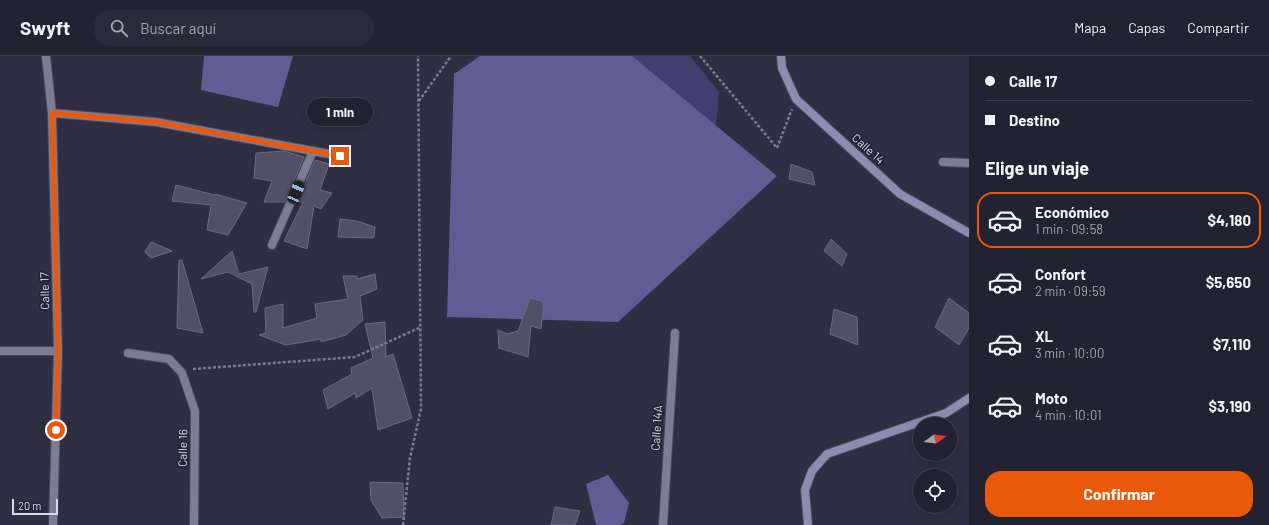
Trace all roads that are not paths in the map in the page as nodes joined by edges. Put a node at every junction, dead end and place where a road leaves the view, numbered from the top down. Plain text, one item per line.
1 (46, 56) edge
2 (781, 56) edge
3 (52, 113) junction
4 (313, 151) junction
5 (340, 156) dead end
6 (943, 162) dead end
7 (969, 163) edge
8 (969, 233) edge
9 (272, 245) dead end
10 (675, 333) dead end
11 (0, 351) edge
12 (58, 351) junction
13 (128, 353) dead end
14 (969, 398) edge
15 (53, 525) edge
16 (194, 525) edge
17 (663, 525) edge
18 (808, 525) edge

1 - 3 street, Calle 17
2 - 8 street, Calle 14
3 - 4 street
3 - 12 street, Calle 17
4 - 5 street
4 - 9 street
6 - 7 street
10 - 17 street, Calle 14A
11 - 12 street
12 - 15 street, Calle 17
13 - 16 street, Calle 16
14 - 18 street

